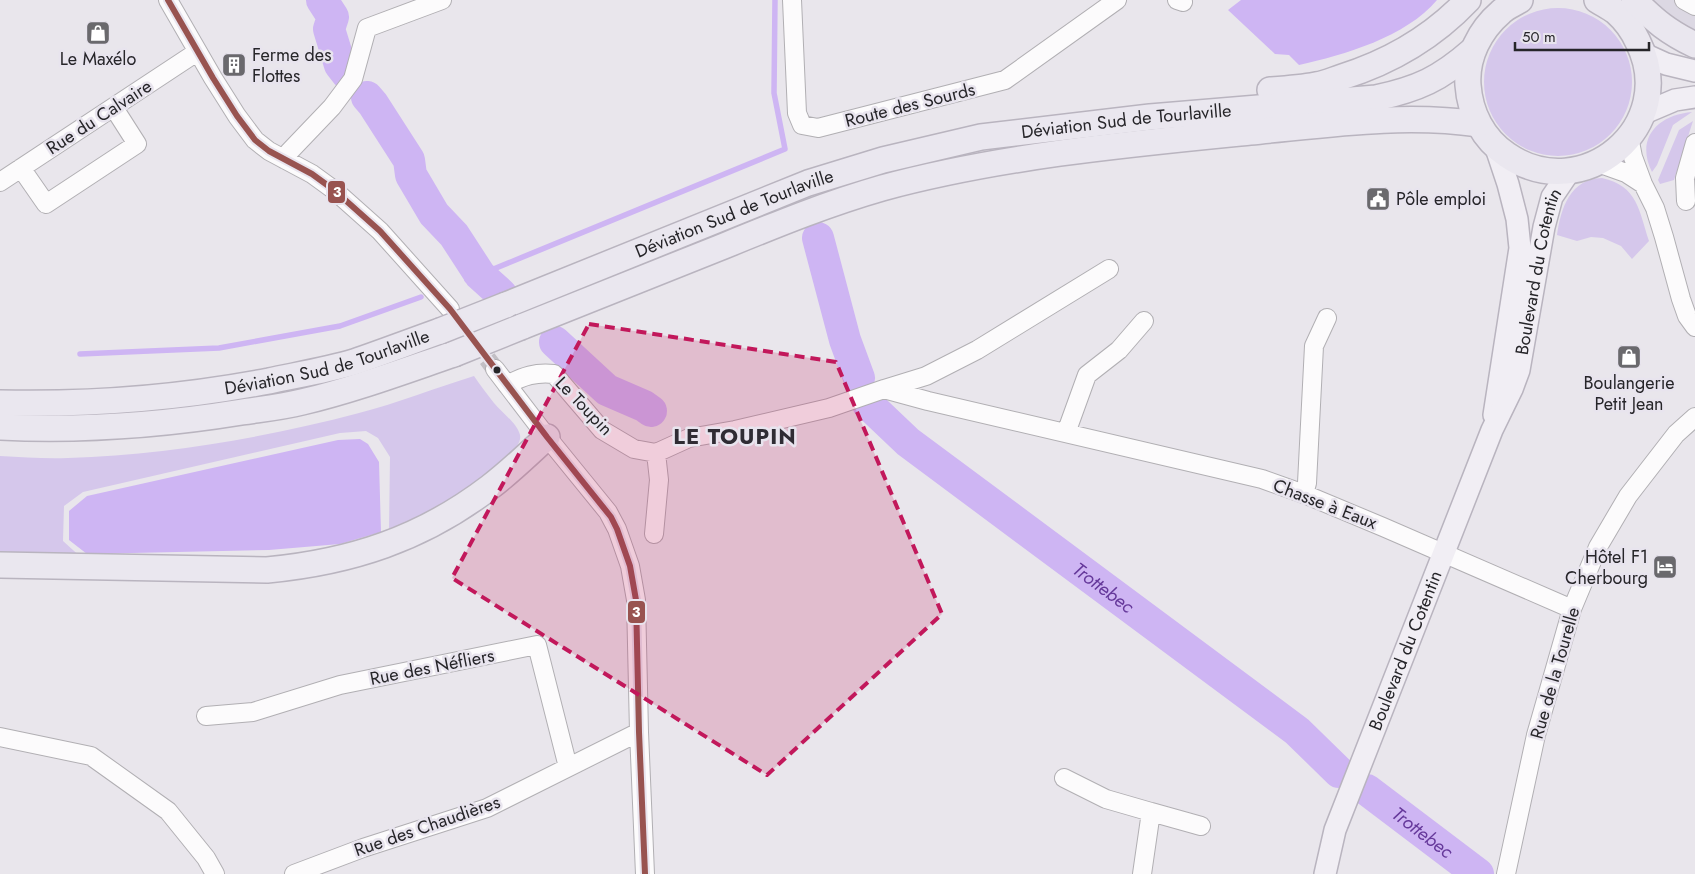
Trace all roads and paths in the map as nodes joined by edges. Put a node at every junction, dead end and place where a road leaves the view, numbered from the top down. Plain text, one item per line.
1 (168, 0) edge
2 (442, 0) edge
3 (792, 0) edge
4 (1117, 0) edge
5 (1468, 0) edge
6 (1520, 0) edge
7 (1684, 0) edge
8 (1614, 3) edge
9 (416, 4) edge
10 (1695, 6) edge
11 (1695, 45) edge
12 (1473, 50) junction
13 (198, 52) junction
14 (1644, 54) junction
15 (1695, 71) edge
16 (1695, 97) edge
17 (114, 108) junction
18 (1642, 114) junction
19 (1150, 117) junction
20 (1478, 124) junction
21 (1629, 138) junction
22 (1695, 143) edge
23 (1496, 148) junction
24 (284, 159) junction
25 (1598, 163) junction
26 (1568, 172) junction
27 (7, 176) edge
28 (1643, 184) junction
29 (1686, 201) dead end
30 (1109, 269) dead end
31 (1327, 318) dead end
32 (445, 320) junction
33 (1144, 321) dead end
34 (1695, 327) edge
35 (495, 368) tunnel mouth
36 (507, 385) junction
37 (873, 393) junction
38 (0, 403) edge
39 (1695, 417) edge
40 (0, 427) edge
41 (1492, 430) junction
42 (1066, 433) junction
43 (547, 437) junction
44 (656, 453) junction
45 (1304, 494) junction
46 (654, 534) dead end
47 (1443, 553) junction
48 (0, 565) edge
49 (1572, 609) junction
50 (206, 716) dead end
51 (639, 732) junction
52 (0, 737) edge
53 (568, 767) junction
54 (1064, 778) dead end
55 (1151, 812) junction
56 (1201, 826) dead end
57 (216, 874) edge
58 (294, 874) edge
59 (645, 874) edge
60 (1142, 874) edge
61 (1325, 874) edge
62 (1506, 874) edge

1 - 13 street
2 - 9 street
3 - 4 street, Route des Sourds
5 - 19 highway
6 - 12 highway
7 - 10 street
8 - 11 highway
8 - 14 highway
9 - 24 street
12 - 19 highway, Déviation Sud de Tourlaville
12 - 20 highway
13 - 17 street, Rue du Calvaire
13 - 24 street
14 - 15 main road
14 - 18 highway
16 - 18 main road
17 - 27 street, Rue du Calvaire
17 - 27 street
18 - 21 highway
19 - 32 highway, Déviation Sud de Tourlaville, bridge
20 - 23 highway
20 - 40 highway, Déviation Sud de Tourlaville, bridge
21 - 25 highway
21 - 28 street
22 - 29 street
23 - 26 highway
23 - 41 main road, Boulevard du Cotentin
24 - 32 street
25 - 26 highway
25 - 28 street
26 - 41 main road, Boulevard du Cotentin
28 - 34 street
30 - 37 street
31 - 45 street
32 - 38 highway, Déviation Sud de Tourlaville
33 - 42 street
35 - 36 street
36 - 43 street
36 - 44 street, Le Toupin
37 - 42 street, Chasse à Eaux
37 - 44 street
39 - 49 street, Rue de la Tourelle
41 - 47 main road, Boulevard du Cotentin
42 - 45 street, Chasse à Eaux
43 - 48 highway
43 - 51 street
44 - 46 street
45 - 47 street, Chasse à Eaux
47 - 49 street, Chasse à Eaux
47 - 61 main road, Boulevard du Cotentin
49 - 62 street, Rue de la Tourelle
50 - 53 street, Rue des Néfliers
51 - 53 street, Rue des Chaudières
51 - 59 street
52 - 57 street
53 - 58 street, Rue des Chaudières
54 - 55 street
55 - 56 street
55 - 60 street

